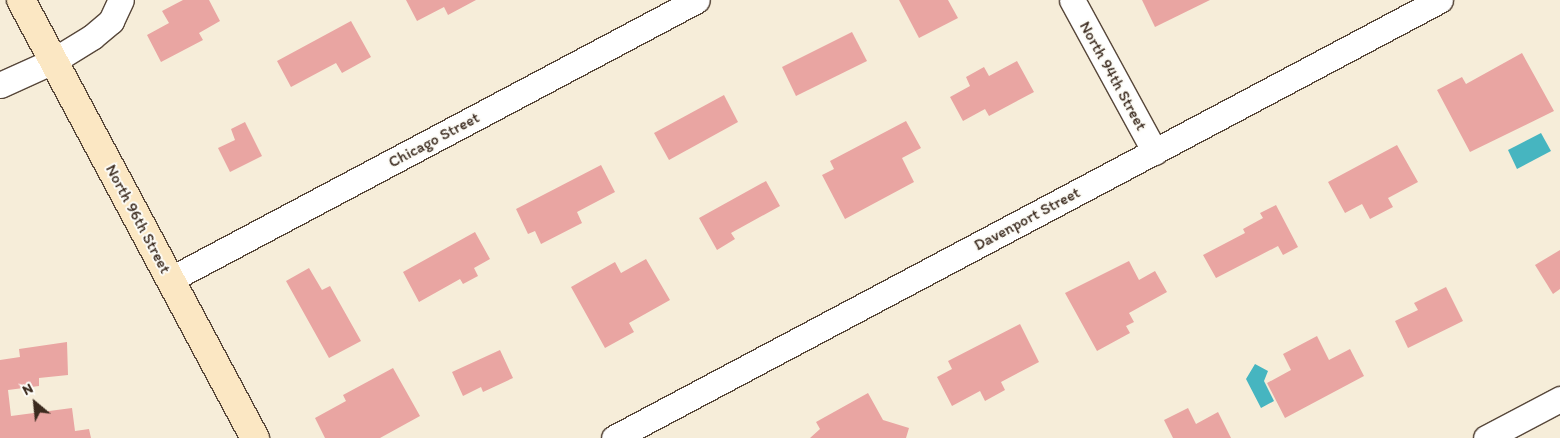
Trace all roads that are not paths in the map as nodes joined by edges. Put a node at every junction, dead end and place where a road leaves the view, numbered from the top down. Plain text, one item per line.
1 (21, 0) edge
2 (121, 0) edge
3 (697, 0) edge
4 (1072, 0) edge
5 (1440, 0) edge
6 (53, 62) junction
7 (0, 85) edge
8 (1155, 152) junction
9 (171, 279) junction
10 (1560, 399) edge
11 (255, 438) edge
12 (614, 438) edge
13 (1486, 438) edge

1 - 6 street, North 96th Street
2 - 6 street
3 - 9 street, Chicago Street
4 - 8 street, North 94th Street
5 - 8 street, Davenport Street
6 - 7 street
6 - 9 street, North 96th Street
8 - 12 street, Davenport Street
9 - 11 street, North 96th Street
10 - 13 street

